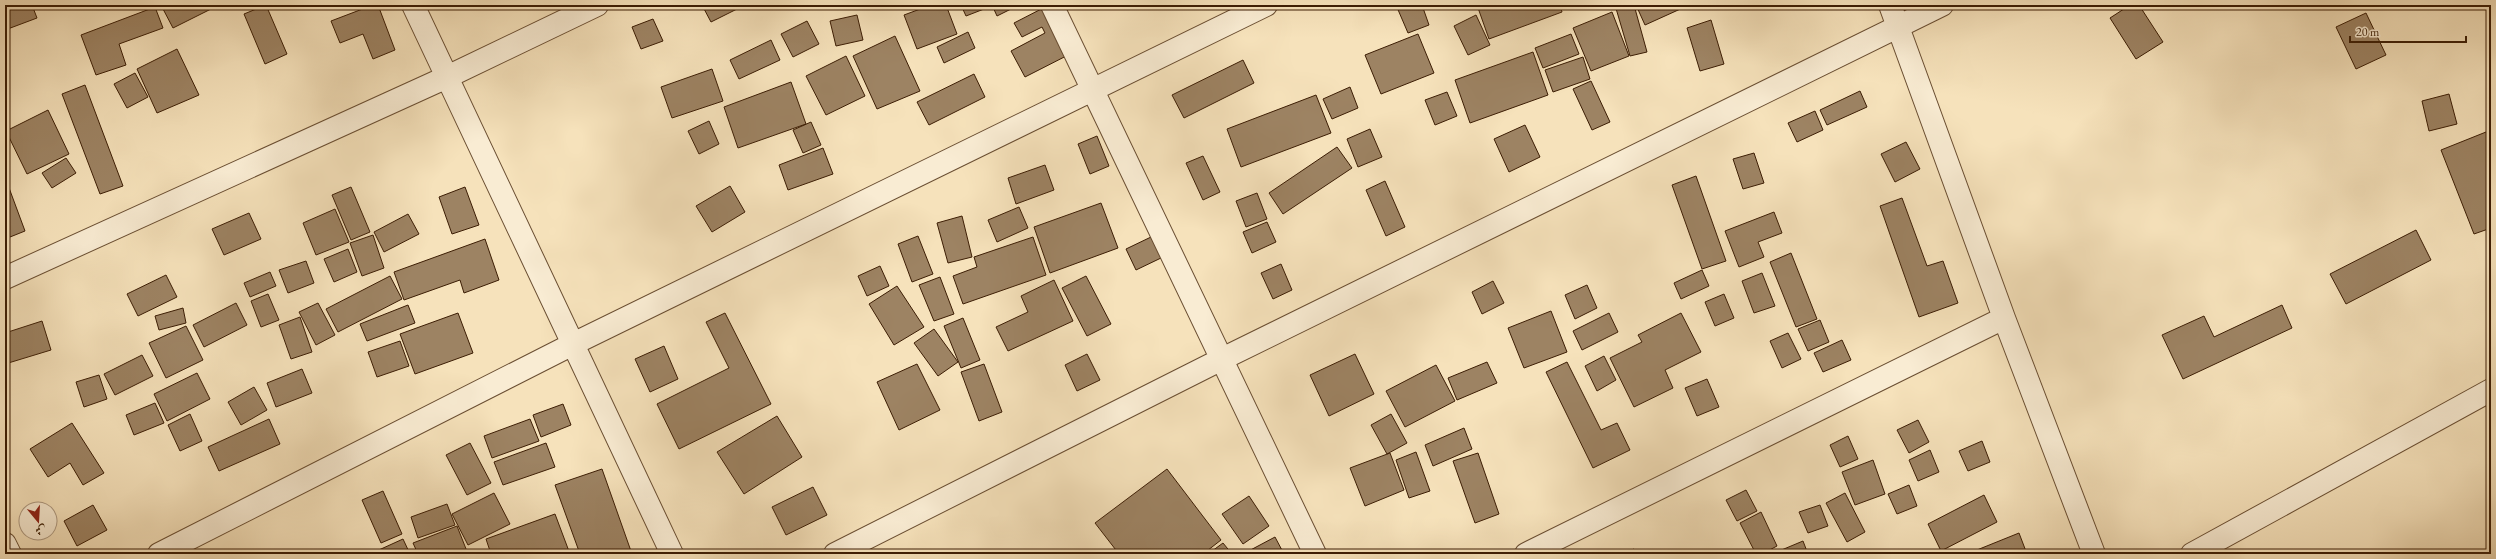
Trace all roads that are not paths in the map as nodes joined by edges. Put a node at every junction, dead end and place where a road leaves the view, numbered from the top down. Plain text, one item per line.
1 (412, 5) edge
2 (597, 5) edge
3 (1052, 5) edge
4 (1266, 5) edge
5 (1890, 5) edge
6 (1942, 5) edge
7 (1898, 26) junction
8 (446, 77) junction
9 (1093, 90) junction
10 (5, 278) edge
11 (2004, 318) junction
12 (573, 344) junction
13 (1222, 359) junction
14 (2491, 390) edge
15 (5, 544) edge
16 (10, 554) edge
17 (159, 554) edge
18 (672, 554) edge
19 (835, 554) edge
20 (1316, 554) edge
21 (1526, 554) edge
22 (2094, 554) edge
23 (2192, 554) edge

1 - 8 street
2 - 8 street
3 - 9 street
4 - 9 street
5 - 7 street
6 - 7 street
7 - 11 street
7 - 13 street
8 - 10 street
8 - 12 street
9 - 12 street
9 - 13 street
11 - 21 street
11 - 22 street
12 - 17 street
12 - 18 street
13 - 19 street
13 - 20 street
14 - 23 street
15 - 16 street

